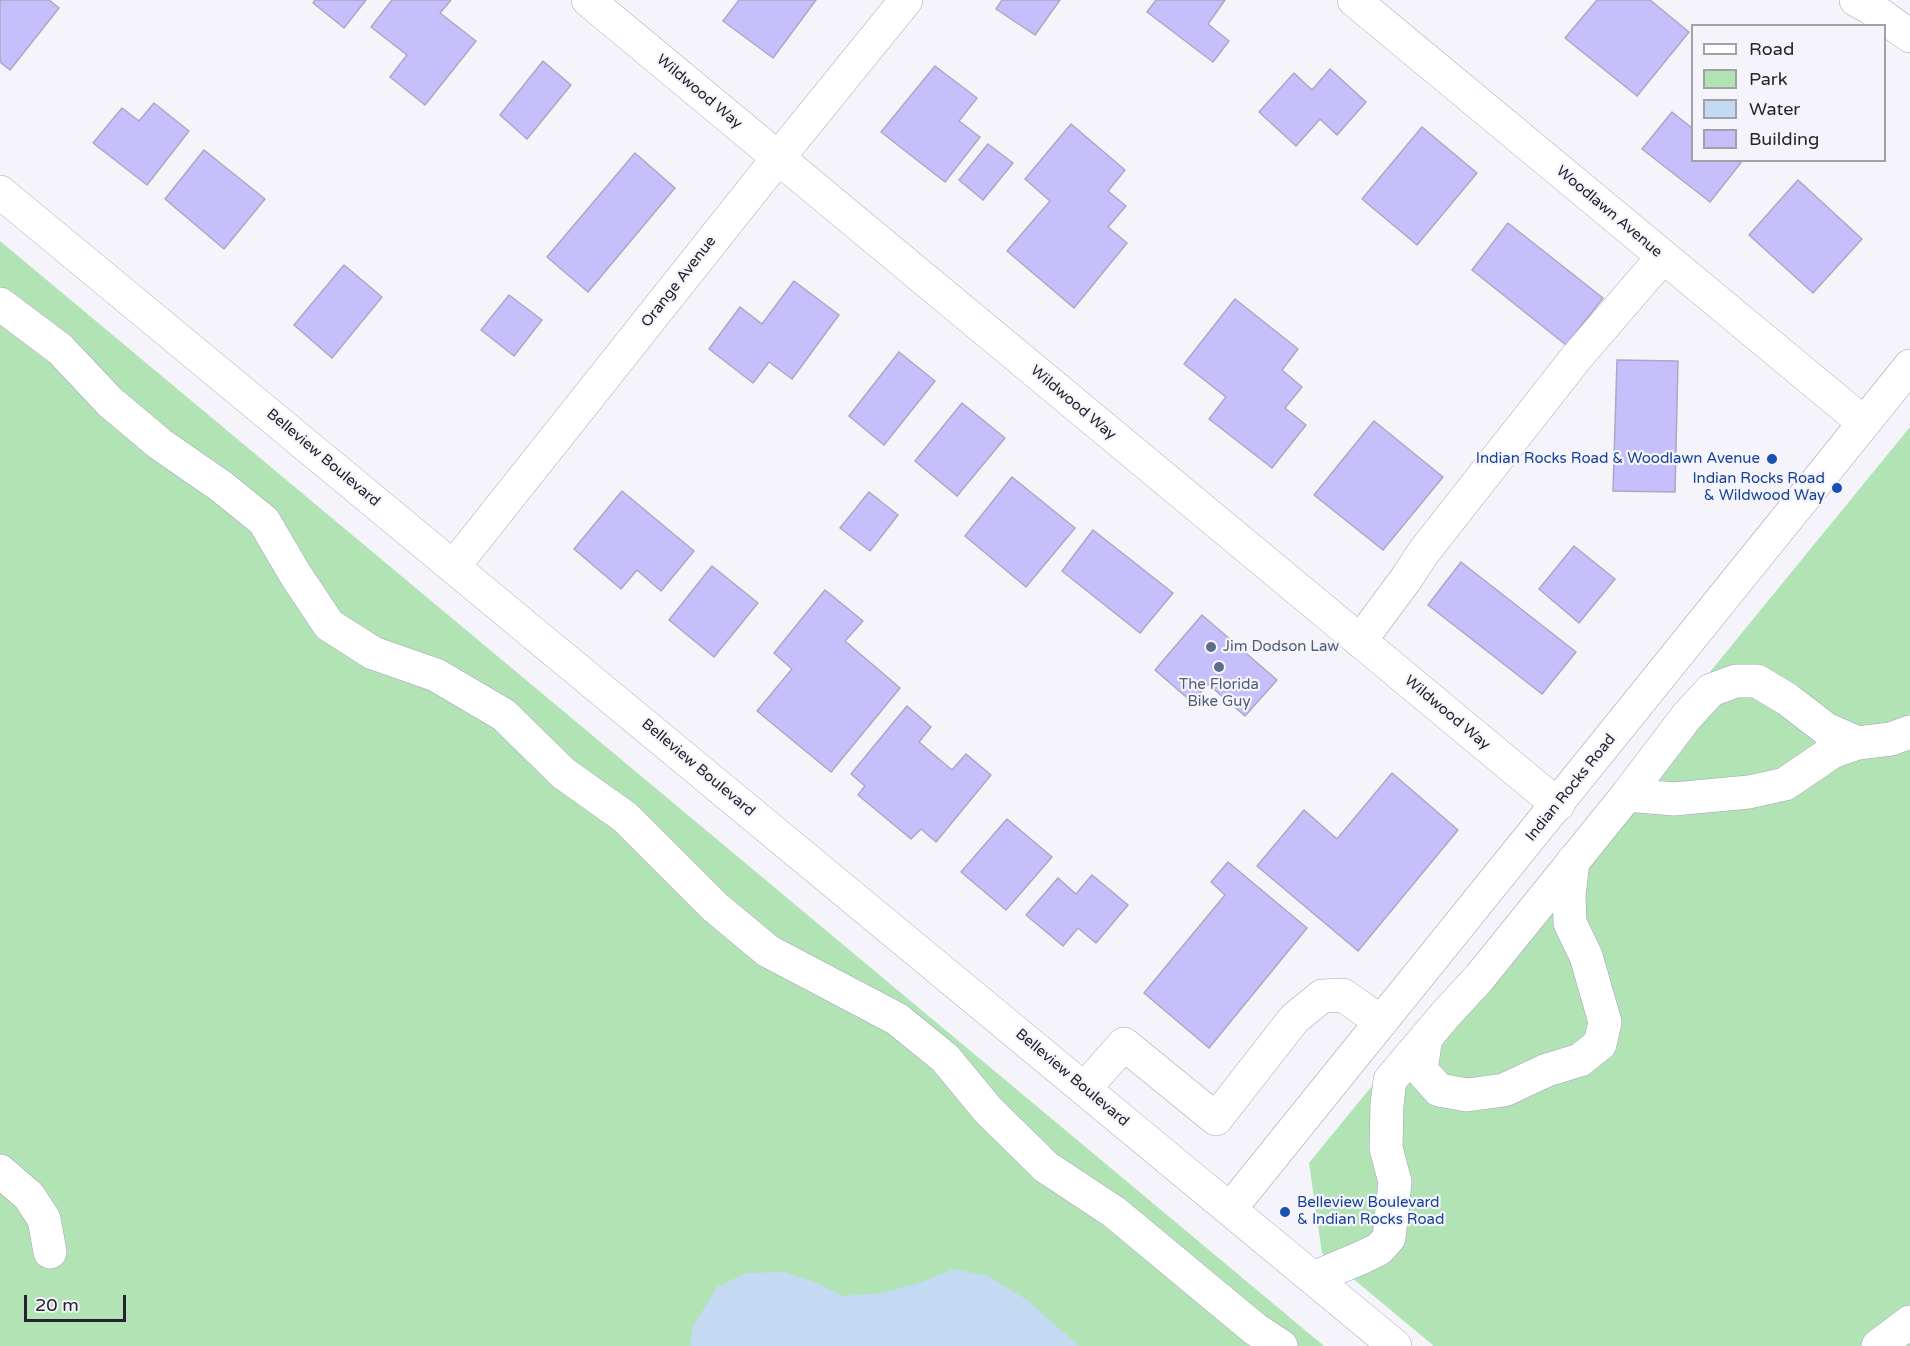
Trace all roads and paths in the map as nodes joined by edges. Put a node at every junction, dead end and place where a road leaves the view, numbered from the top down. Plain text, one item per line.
1 (588, 0) edge
2 (906, 0) edge
3 (1354, 0) edge
4 (1856, 0) edge
5 (1910, 36) edge
6 (778, 158) junction
7 (0, 192) edge
8 (1664, 257) junction
9 (0, 304) edge
10 (1910, 366) edge
11 (1864, 423) junction
12 (454, 566) junction
13 (1360, 641) junction
14 (1910, 732) edge
15 (1857, 743) junction
16 (1628, 795) junction
17 (1558, 805) junction
18 (1573, 861) junction
19 (1381, 1022) junction
20 (1426, 1037) junction
21 (1085, 1088) junction
22 (0, 1171) edge
23 (1230, 1209) junction
24 (50, 1252) dead end
25 (1313, 1278) junction
26 (1910, 1322) edge
27 (1281, 1346) edge
28 (1395, 1346) edge
29 (1878, 1346) edge

1 - 6 street, Wildwood Way
2 - 6 street, Orange Avenue
3 - 8 street, Woodlawn Avenue
4 - 5 street
6 - 12 street, Orange Avenue
6 - 13 street, Wildwood Way
7 - 12 street, Belleview Boulevard
8 - 11 street, Woodlawn Avenue
8 - 13 street
9 - 27 street
10 - 11 street, Indian Rocks Road
11 - 17 street, Indian Rocks Road
12 - 21 street, Belleview Boulevard
13 - 17 street, Wildwood Way
14 - 15 street
15 - 16 street
15 - 16 street
16 - 18 street
17 - 19 street, Indian Rocks Road
18 - 20 street
18 - 20 street
19 - 21 street
19 - 23 street, Indian Rocks Road
20 - 25 street
21 - 23 street, Belleview Boulevard
22 - 24 street
23 - 25 street, Belleview Boulevard
25 - 28 street, Belleview Boulevard
26 - 29 street

